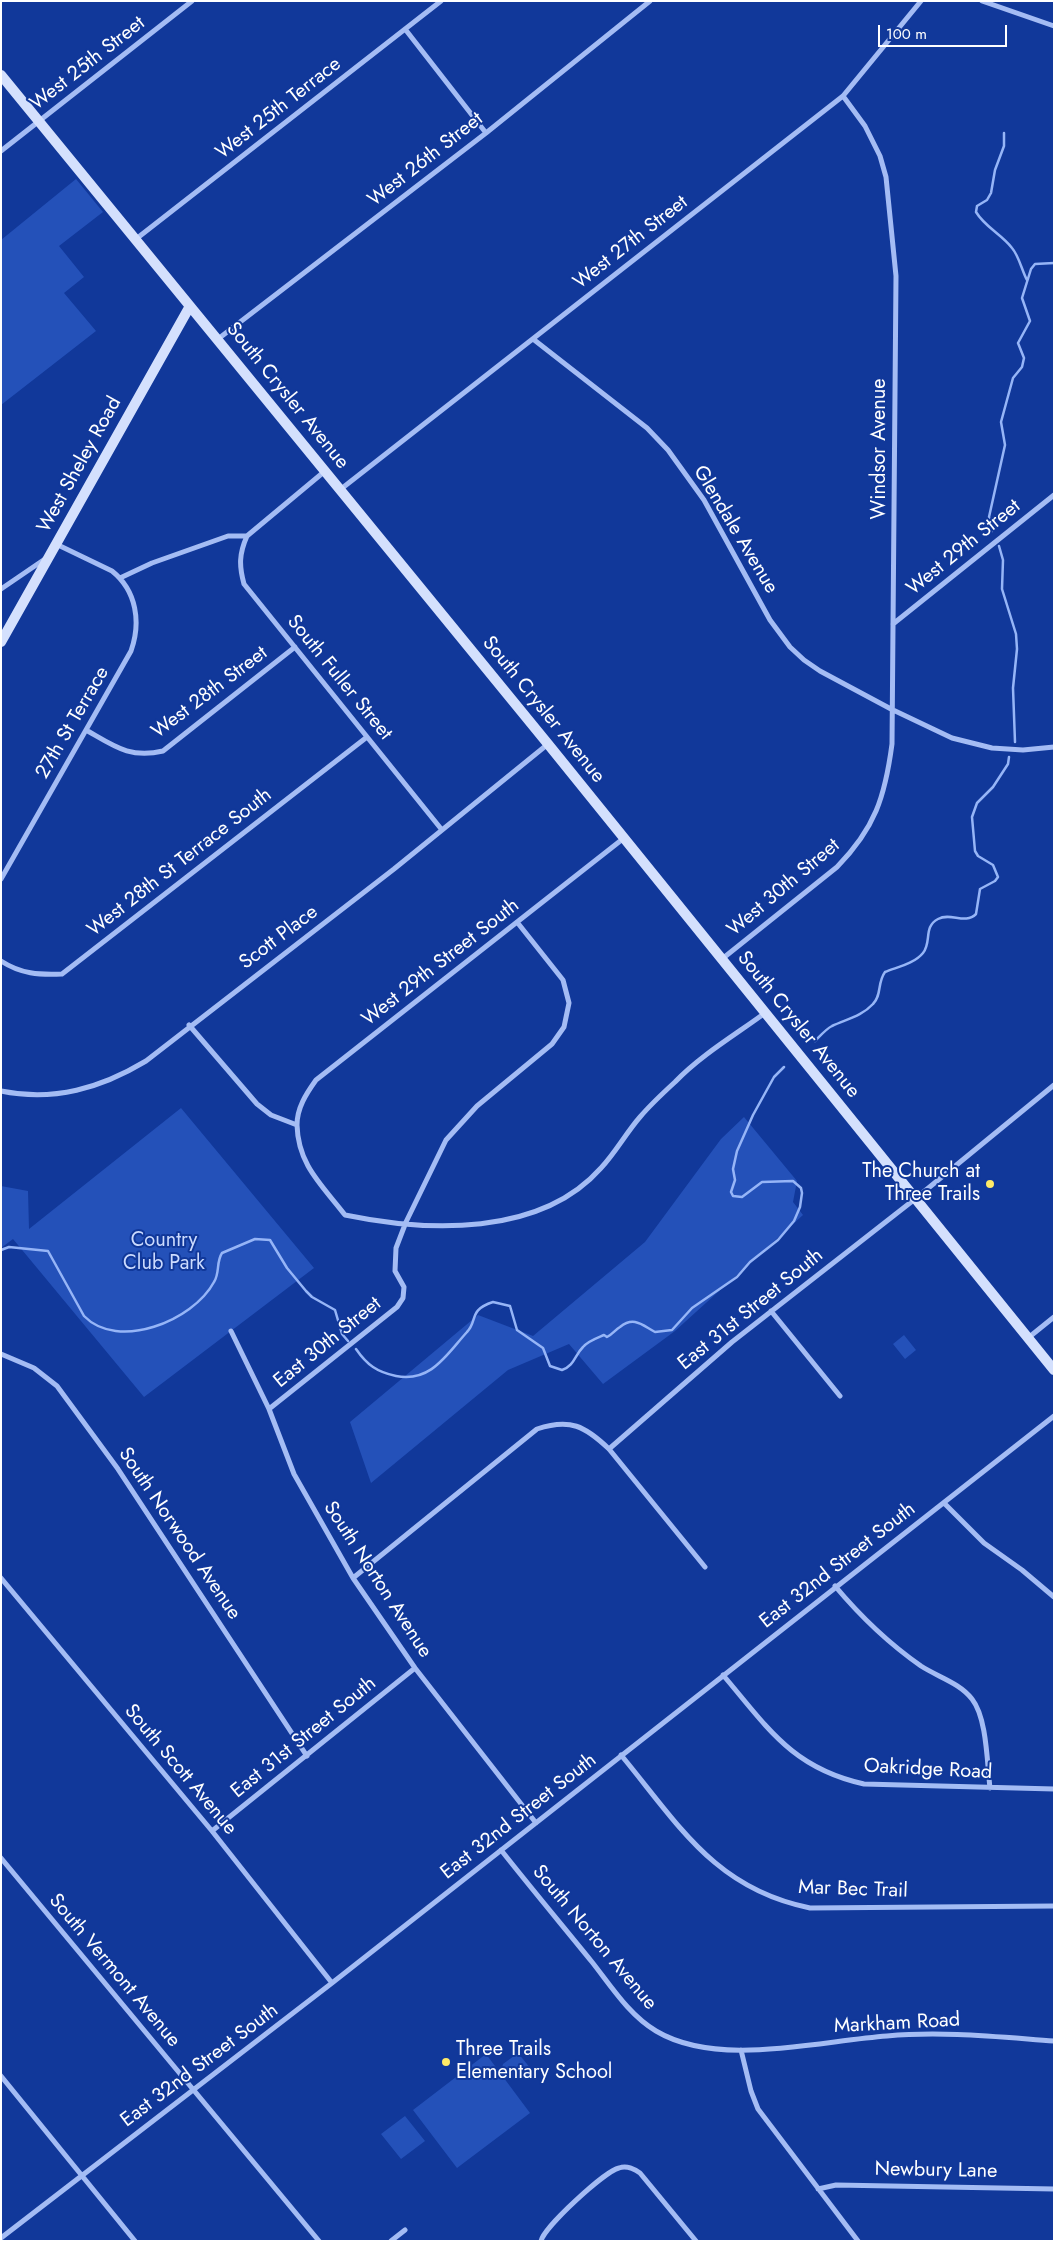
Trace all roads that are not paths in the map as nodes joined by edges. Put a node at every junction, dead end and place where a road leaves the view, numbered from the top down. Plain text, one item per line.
1 (192, 1) edge
2 (440, 1) edge
3 (650, 1) edge
4 (922, 1) edge
5 (982, 1) edge
6 (1054, 26) edge
7 (405, 29) junction
8 (1, 75) edge
9 (843, 96) junction
10 (39, 122) junction
11 (486, 133) junction
12 (1, 151) edge
13 (136, 239) junction
14 (190, 306) junction
15 (218, 339) junction
16 (533, 339) junction
17 (326, 471) junction
18 (341, 489) junction
19 (1054, 495) edge
20 (247, 536) junction
21 (56, 544) junction
22 (49, 556) junction
23 (120, 578) junction
24 (1, 588) edge
25 (893, 624) junction
26 (1, 642) edge
27 (295, 647) junction
28 (891, 709) junction
29 (86, 730) junction
30 (367, 737) junction
31 (548, 744) junction
32 (1054, 747) edge
33 (876, 812) joint
34 (442, 830) junction
35 (624, 838) junction
36 (1, 879) edge
37 (517, 922) junction
38 (722, 960) junction
39 (1, 961) edge
40 (766, 1013) junction
41 (190, 1025) junction
42 (1054, 1086) edge
43 (1, 1091) edge
44 (297, 1125) junction
45 (915, 1199) junction
46 (406, 1222) junction
47 (772, 1311) junction
48 (1054, 1317) edge
49 (231, 1332) dead end
50 (1028, 1338) junction
51 (1, 1354) edge
52 (1054, 1370) edge
53 (840, 1396) dead end
54 (269, 1409) junction
55 (1054, 1416) edge
56 (609, 1449) junction
57 (944, 1503) junction
58 (705, 1567) dead end
59 (1, 1578) edge
60 (353, 1578) junction
61 (835, 1586) junction
62 (1054, 1597) edge
63 (415, 1668) junction
64 (723, 1675) junction
65 (621, 1755) junction
66 (307, 1756) junction
67 (990, 1788) junction
68 (1054, 1789) edge
69 (536, 1823) junction
70 (212, 1832) junction
71 (501, 1850) junction
72 (1, 1858) edge
73 (1054, 1906) edge
74 (332, 1984) junction
75 (1054, 2041) edge
76 (741, 2050) junction
77 (1, 2076) edge
78 (193, 2090) junction
79 (82, 2175) junction
80 (818, 2189) junction
81 (1054, 2189) edge
82 (405, 2230) dead end
83 (1, 2238) edge
84 (135, 2241) edge
85 (319, 2241) edge
86 (391, 2241) edge
87 (540, 2241) edge
88 (696, 2241) edge
89 (858, 2241) edge

1 - 10 street, West 25th Street
2 - 7 street, West 25th Terrace
3 - 11 street, West 26th Street
4 - 9 street, West 27th Street
5 - 6 street
7 - 11 street
7 - 13 street, West 25th Terrace
8 - 10 main road, South Crysler Avenue
9 - 16 street, West 27th Street
9 - 25 street, Windsor Avenue
10 - 12 street, West 25th Street
10 - 13 main road, South Crysler Avenue
11 - 15 street, West 26th Street
13 - 14 main road, South Crysler Avenue
14 - 15 main road, South Crysler Avenue
14 - 21 main road, West Sheley Road
15 - 17 main road, South Crysler Avenue
16 - 18 street, West 27th Street
16 - 28 street, Glendale Avenue
17 - 18 main road, South Crysler Avenue
17 - 20 street
18 - 31 main road, South Crysler Avenue
19 - 25 street, West 29th Street
20 - 23 street
20 - 27 street, South Fuller Street
21 - 22 main road, West Sheley Road
21 - 23 street
22 - 24 street
22 - 26 main road, West Sheley Road
23 - 29 street, 27th St Terrace
25 - 28 street, Windsor Avenue
27 - 29 street, West 28th Street
27 - 30 street, South Fuller Street
28 - 32 street, Glendale Avenue
28 - 33 street, Windsor Avenue
29 - 36 street, 27th St Terrace
30 - 34 street, South Fuller Street
30 - 39 street, West 28th St Terrace South
31 - 34 street, Scott Place
31 - 35 main road, South Crysler Avenue
33 - 38 street, West 30th Street
34 - 41 street, Scott Place
35 - 37 street, West 29th Street South
35 - 38 main road, South Crysler Avenue
37 - 44 street, West 29th Street South
37 - 46 street
38 - 40 main road, South Crysler Avenue
40 - 45 main road, South Crysler Avenue
40 - 46 street
41 - 43 street, Scott Place
41 - 44 street
42 - 45 street, East 31st Street South
44 - 46 street
45 - 47 street, East 31st Street South
45 - 50 main road, South Crysler Avenue
46 - 54 street, East 30th Street
47 - 53 street
47 - 56 street, East 31st Street South
48 - 50 street
49 - 54 street, South Norton Avenue
50 - 52 main road, South Crysler Avenue
51 - 66 street, South Norwood Avenue
54 - 60 street, South Norton Avenue
55 - 57 street, East 32nd Street South
56 - 58 street
56 - 60 street
57 - 61 street, East 32nd Street South
57 - 62 street
59 - 70 street, South Scott Avenue
60 - 63 street, South Norton Avenue
61 - 64 street, East 32nd Street South
61 - 67 street
63 - 66 street, East 31st Street South
63 - 69 street, South Norton Avenue
64 - 65 street, East 32nd Street South
64 - 67 street, Oakridge Road
65 - 69 street, East 32nd Street South
65 - 73 street, Mar Bec Trail
66 - 70 street, East 31st Street South
67 - 68 street, Oakridge Road
69 - 71 street, East 32nd Street South
70 - 74 street, South Scott Avenue
71 - 74 street, East 32nd Street South
71 - 76 street, South Norton Avenue
72 - 78 street, South Vermont Avenue
74 - 78 street, East 32nd Street South
75 - 76 street, Markham Road
76 - 80 street
77 - 79 street
78 - 79 street, East 32nd Street South
78 - 85 street, South Vermont Avenue
79 - 83 street, East 32nd Street South
79 - 84 street
80 - 81 street, Newbury Lane
80 - 89 street
82 - 86 street
87 - 88 street

